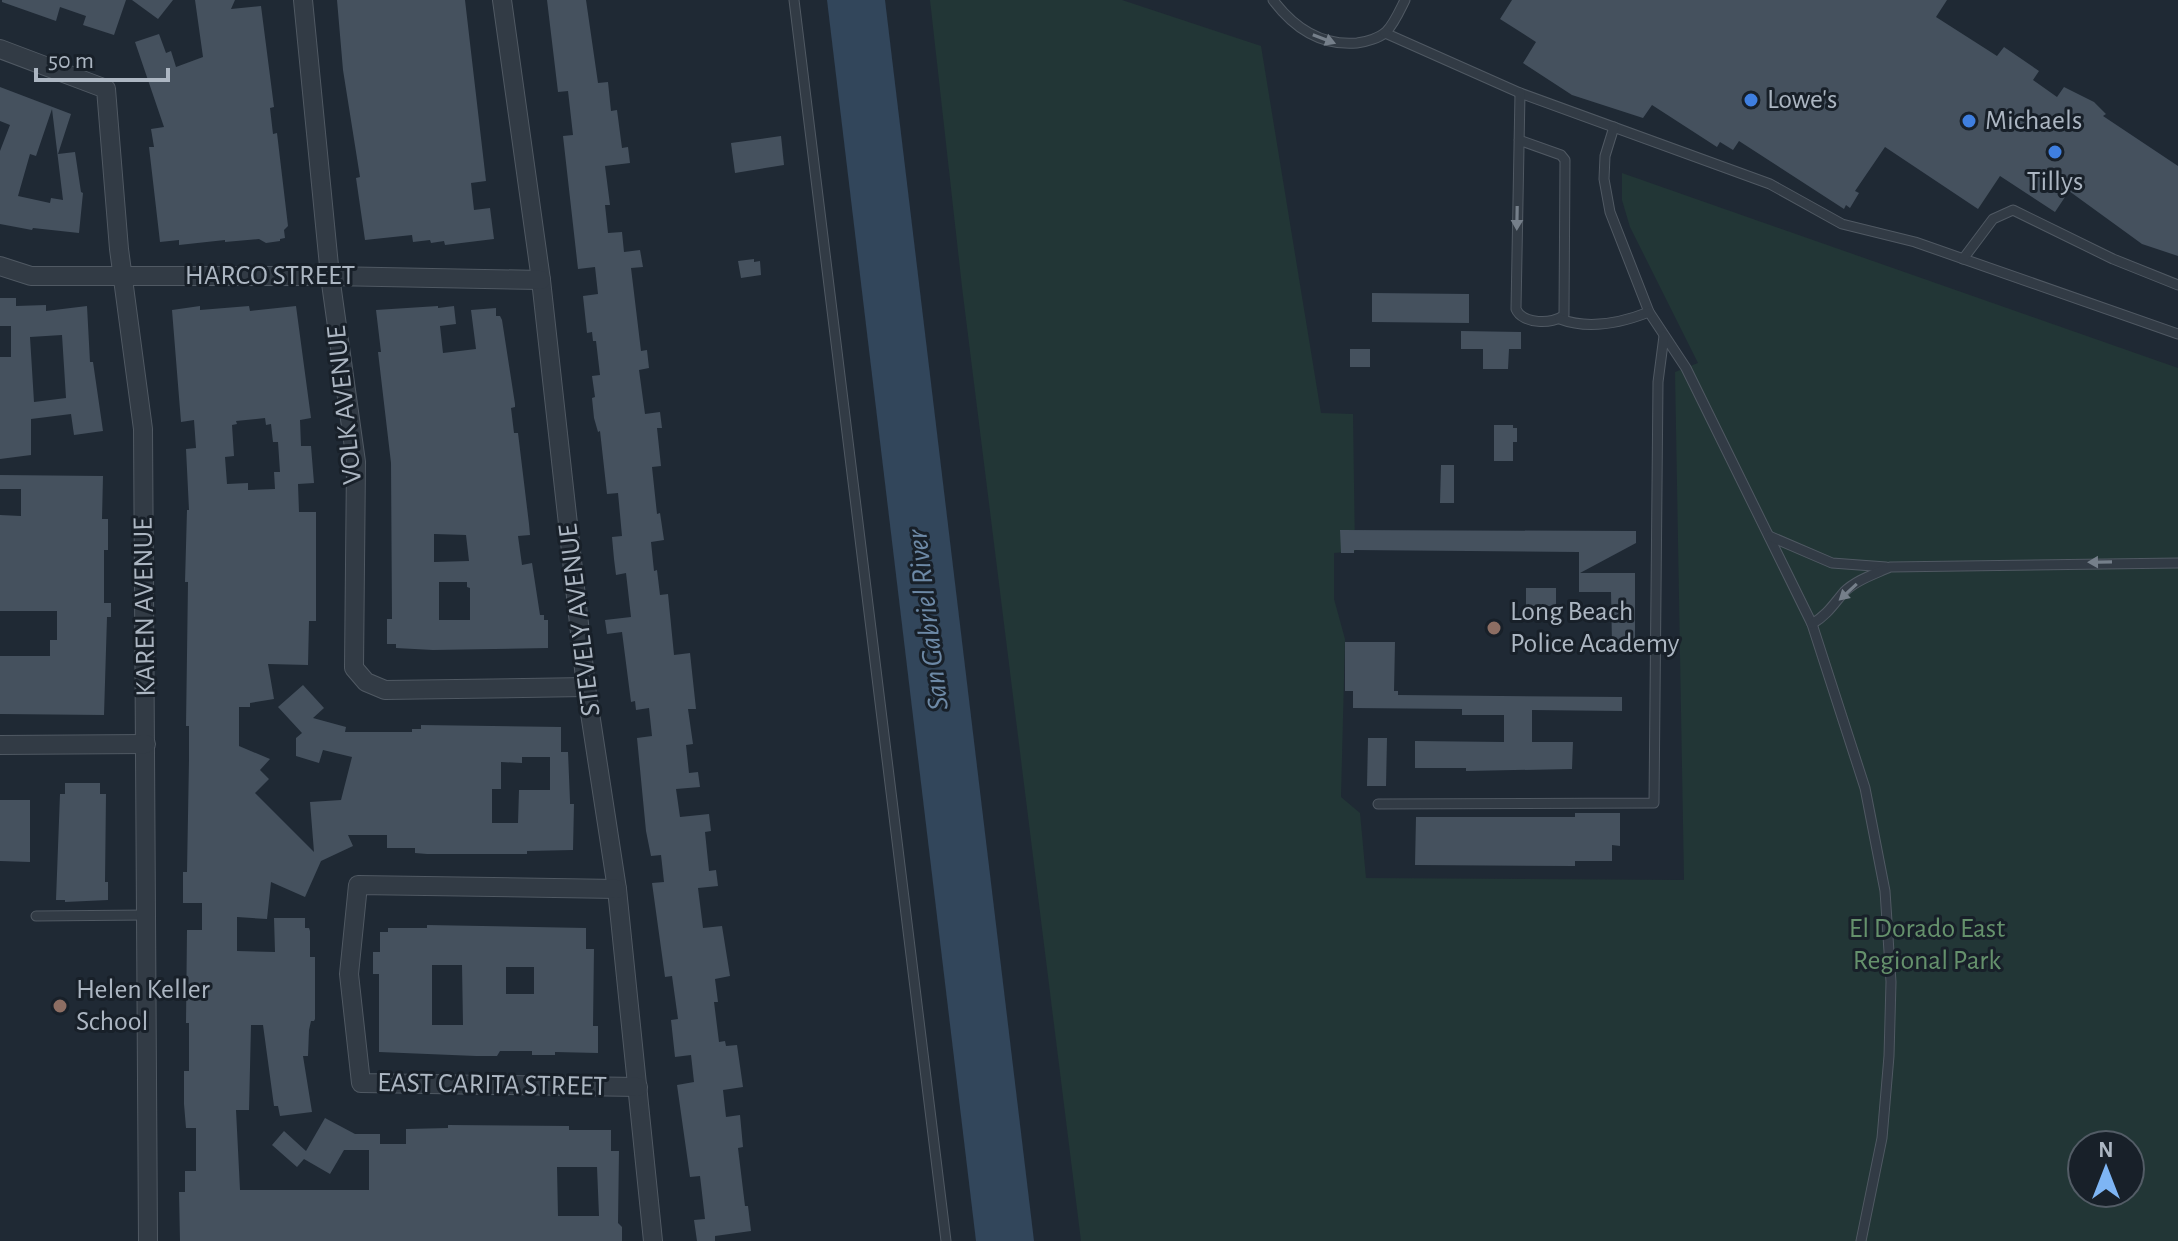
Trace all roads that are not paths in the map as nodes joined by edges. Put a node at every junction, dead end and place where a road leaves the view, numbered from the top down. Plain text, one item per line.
1 (303, 0) edge
2 (502, 0) edge
3 (794, 0) edge
4 (1273, 0) edge
5 (1405, 0) edge
6 (1385, 33) junction
7 (0, 49) edge
8 (1520, 93) junction
9 (1614, 127) junction
10 (1519, 140) junction
11 (1963, 259) junction
12 (0, 266) edge
13 (123, 276) junction
14 (330, 276) junction
15 (541, 280) junction
16 (2178, 285) edge
17 (1649, 312) junction
18 (1560, 319) junction
19 (2178, 334) edge
20 (1664, 336) junction
21 (1769, 536) junction
22 (2178, 563) edge
23 (1890, 567) junction
24 (1812, 624) junction
25 (586, 687) junction
26 (146, 744) junction
27 (0, 745) edge
28 (1378, 804) dead end
29 (617, 889) junction
30 (147, 915) junction
31 (36, 916) dead end
32 (638, 1087) junction
33 (148, 1241) edge
34 (653, 1241) edge
35 (946, 1241) edge
36 (1861, 1241) edge

1 - 14 street, VOLK AVENUE
2 - 15 street, STEVELY AVENUE
3 - 35 lane
4 -> 6 lane
5 - 6 lane
6 - 8 lane
7 - 13 street, KAREN AVENUE
8 - 9 lane
8 - 10 lane
9 - 11 lane
9 - 17 lane
10 - 18 lane
10 -> 18 lane
11 - 16 lane
11 - 19 lane
12 - 13 street, HARCO STREET
13 - 14 street, HARCO STREET
13 - 26 street, KAREN AVENUE
14 - 15 street, HARCO STREET
14 - 25 street, VOLK AVENUE
15 - 25 street, STEVELY AVENUE
17 - 18 lane
17 - 20 lane
20 - 21 lane
20 - 28 lane
21 - 23 lane
21 - 24 lane
22 -> 23 lane
23 -> 24 lane
24 - 36 lane
25 - 29 street, STEVELY AVENUE
26 - 27 street
26 - 30 street, KAREN AVENUE
29 - 32 street, STEVELY AVENUE
29 - 32 street, EAST CARITA STREET
30 - 31 lane
30 - 33 street, KAREN AVENUE
32 - 34 street, STEVELY AVENUE

